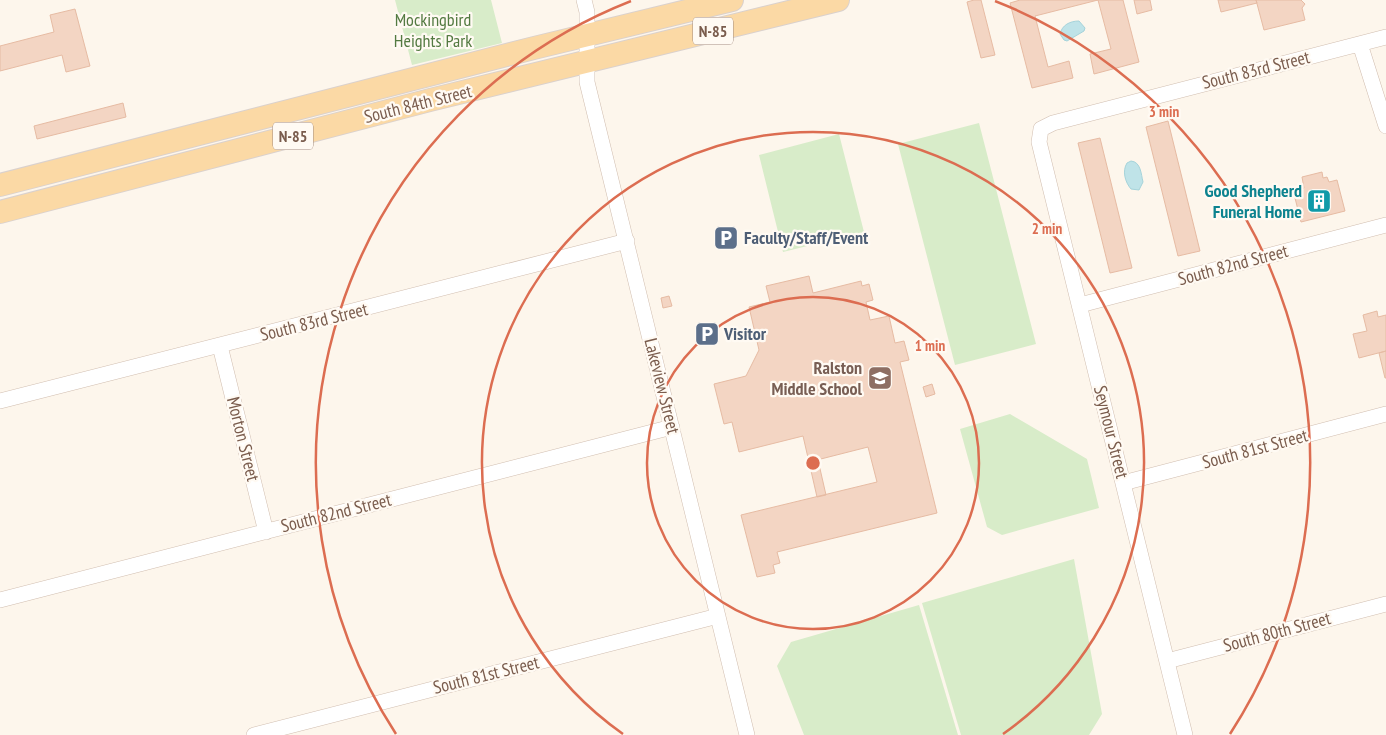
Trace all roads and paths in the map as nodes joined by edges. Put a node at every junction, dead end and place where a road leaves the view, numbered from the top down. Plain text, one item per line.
1 (584, 0) edge
2 (732, 0) edge
3 (838, 0) edge
4 (587, 36) junction
5 (1386, 37) edge
6 (1360, 44) junction
7 (587, 61) junction
8 (1386, 126) edge
9 (1041, 129) joint
10 (0, 185) edge
11 (0, 212) edge
12 (1386, 225) edge
13 (627, 241) junction
14 (1080, 306) junction
15 (220, 346) junction
16 (0, 401) edge
17 (1386, 414) edge
18 (672, 427) junction
19 (1123, 483) junction
20 (266, 532) junction
21 (0, 600) edge
22 (1386, 604) edge
23 (718, 616) junction
24 (1167, 661) junction
25 (254, 735) edge
26 (747, 735) edge
27 (1185, 735) edge

1 - 4 street, Lakeview Street
2 - 4 main road, South 84th Street / N-85
3 - 7 main road, South 84th Street / N-85
4 - 7 street, Lakeview Street
4 - 10 main road, South 84th Street / N-85
5 - 6 street, South 83rd Street
6 - 8 street
6 - 9 street, South 83rd Street
7 - 11 main road, South 84th Street / N-85
7 - 13 street, Lakeview Street
9 - 14 street, Seymour Street
12 - 14 street, South 82nd Street
13 - 15 street, South 83rd Street
13 - 18 street, Lakeview Street
14 - 19 street, Seymour Street
15 - 16 street, South 83rd Street
15 - 20 street, Morton Street
17 - 19 street, South 81st Street
18 - 20 street, South 82nd Street
18 - 23 street, Lakeview Street
19 - 24 street, Seymour Street
20 - 21 street, South 82nd Street
22 - 24 street, South 80th Street
23 - 25 street, South 81st Street
23 - 26 street, Lakeview Street
24 - 27 street, Seymour Street

